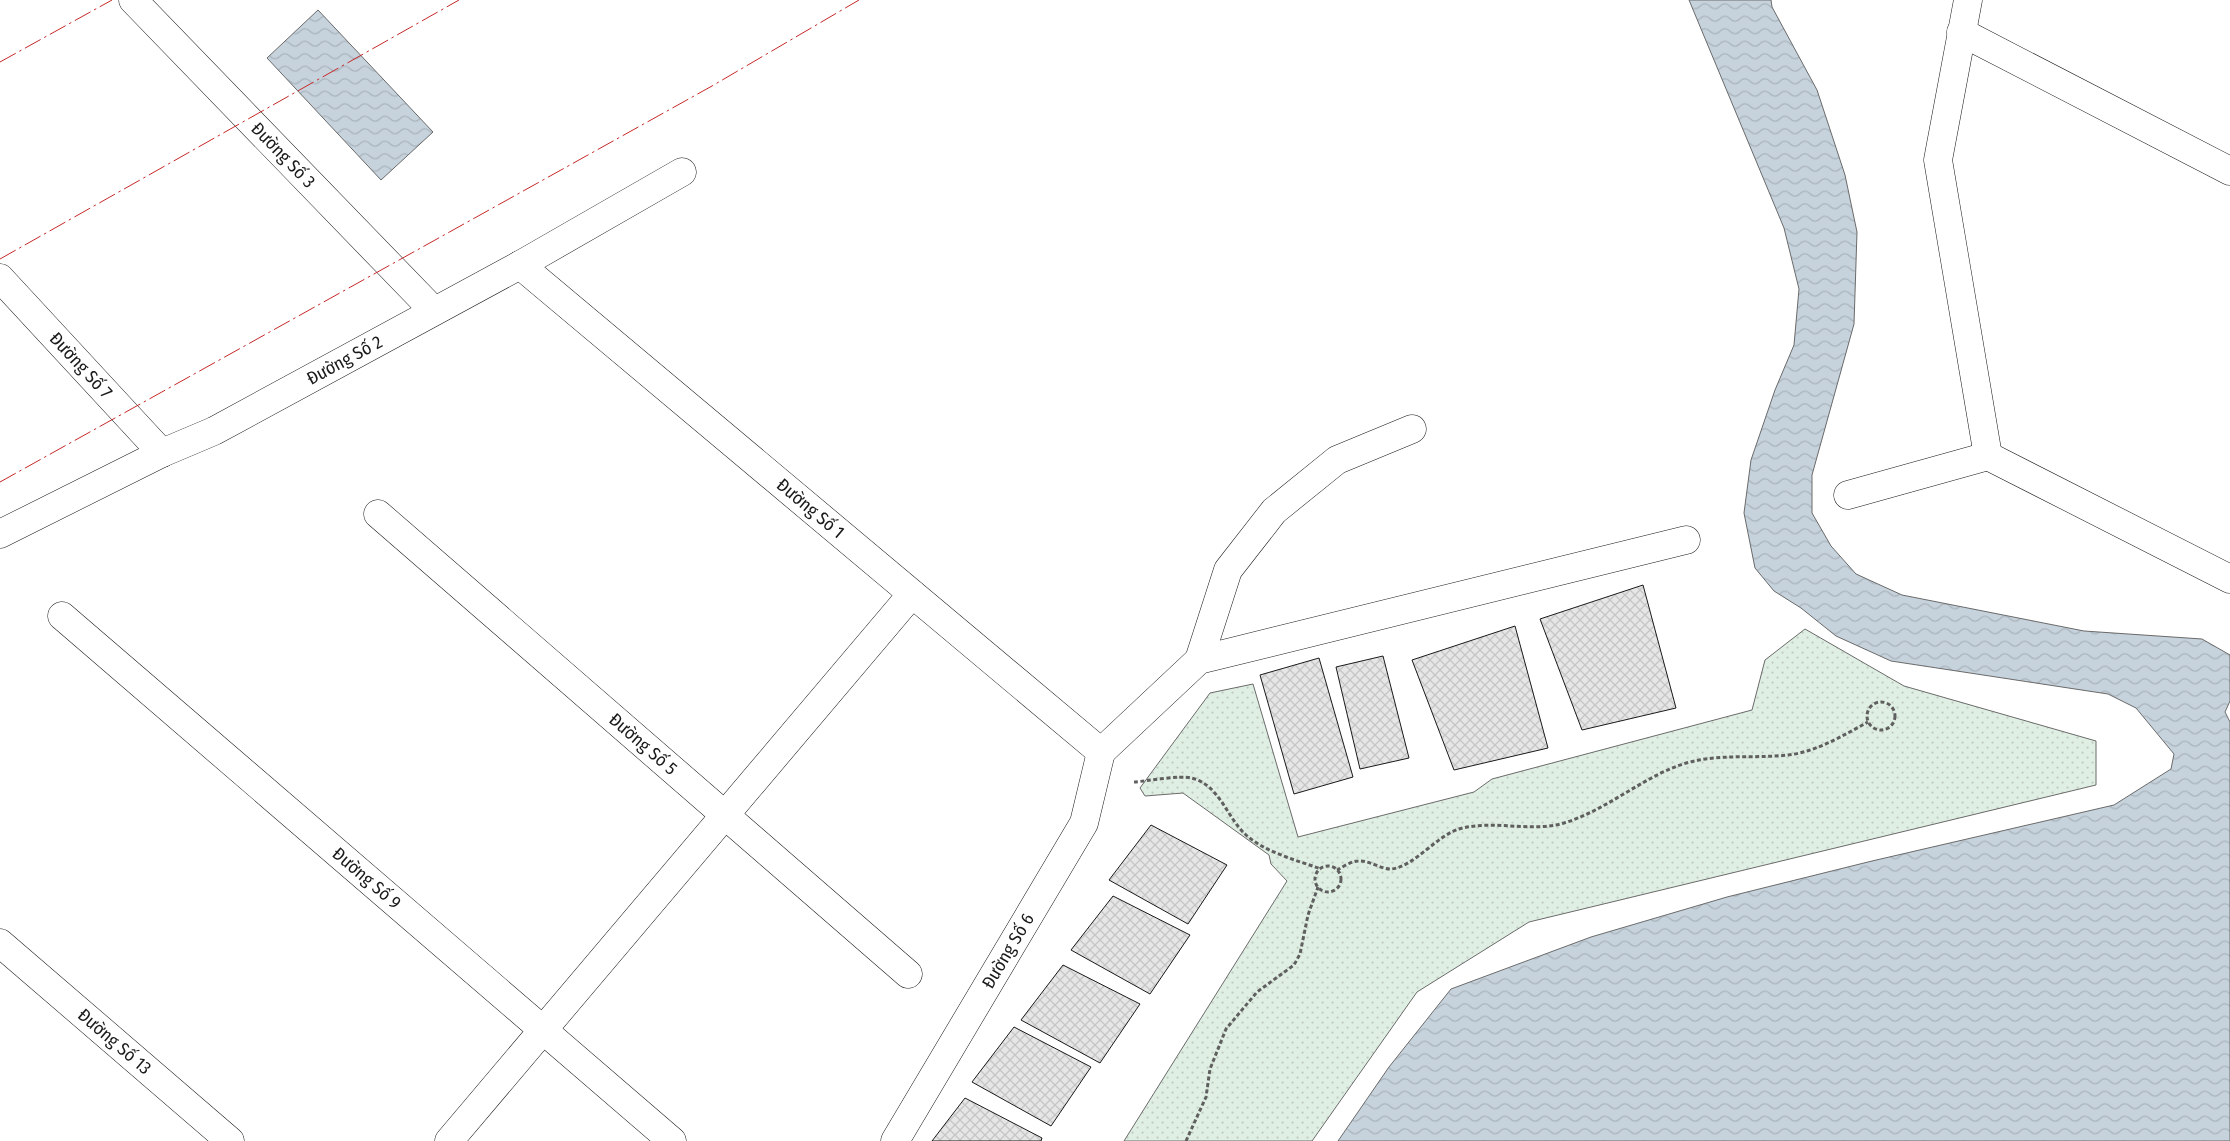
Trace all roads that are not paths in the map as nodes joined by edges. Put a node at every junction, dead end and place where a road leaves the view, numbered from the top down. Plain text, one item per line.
1 (133, 0) edge
2 (1968, 0) edge
3 (1961, 32) junction
4 (2230, 171) edge
5 (682, 172) dead end
6 (520, 265) junction
7 (0, 278) edge
8 (434, 311) junction
9 (1412, 429) dead end
10 (162, 453) junction
11 (1988, 456) junction
12 (1848, 495) dead end
13 (378, 514) dead end
14 (0, 534) edge
15 (1686, 540) dead end
16 (2230, 579) edge
17 (912, 594) junction
18 (62, 616) dead end
19 (1199, 660) junction
20 (1101, 752) junction
21 (726, 815) junction
22 (0, 943) edge
23 (908, 974) dead end
24 (543, 1030) junction
25 (230, 1141) edge
26 (449, 1141) edge
27 (672, 1141) edge
28 (895, 1141) edge

1 - 8 street, Đường Số 3
2 - 3 street
3 - 4 street
3 - 11 street
5 - 6 street, Đường Số 2
6 - 8 street, Đường Số 2
6 - 17 street, Đường Số 1
7 - 10 street, Đường Số 7
8 - 10 street, Đường Số 2
9 - 19 street
10 - 14 street, Đường Số 2
11 - 12 street
11 - 16 street
13 - 21 street, Đường Số 5
15 - 19 street
17 - 20 street, Đường Số 1
17 - 21 street
18 - 24 street, Đường Số 9
19 - 20 street
20 - 28 street, Đường Số 6
21 - 23 street, Đường Số 5
21 - 24 street
22 - 25 street, Đường Số 13
24 - 26 street
24 - 27 street, Đường Số 9

